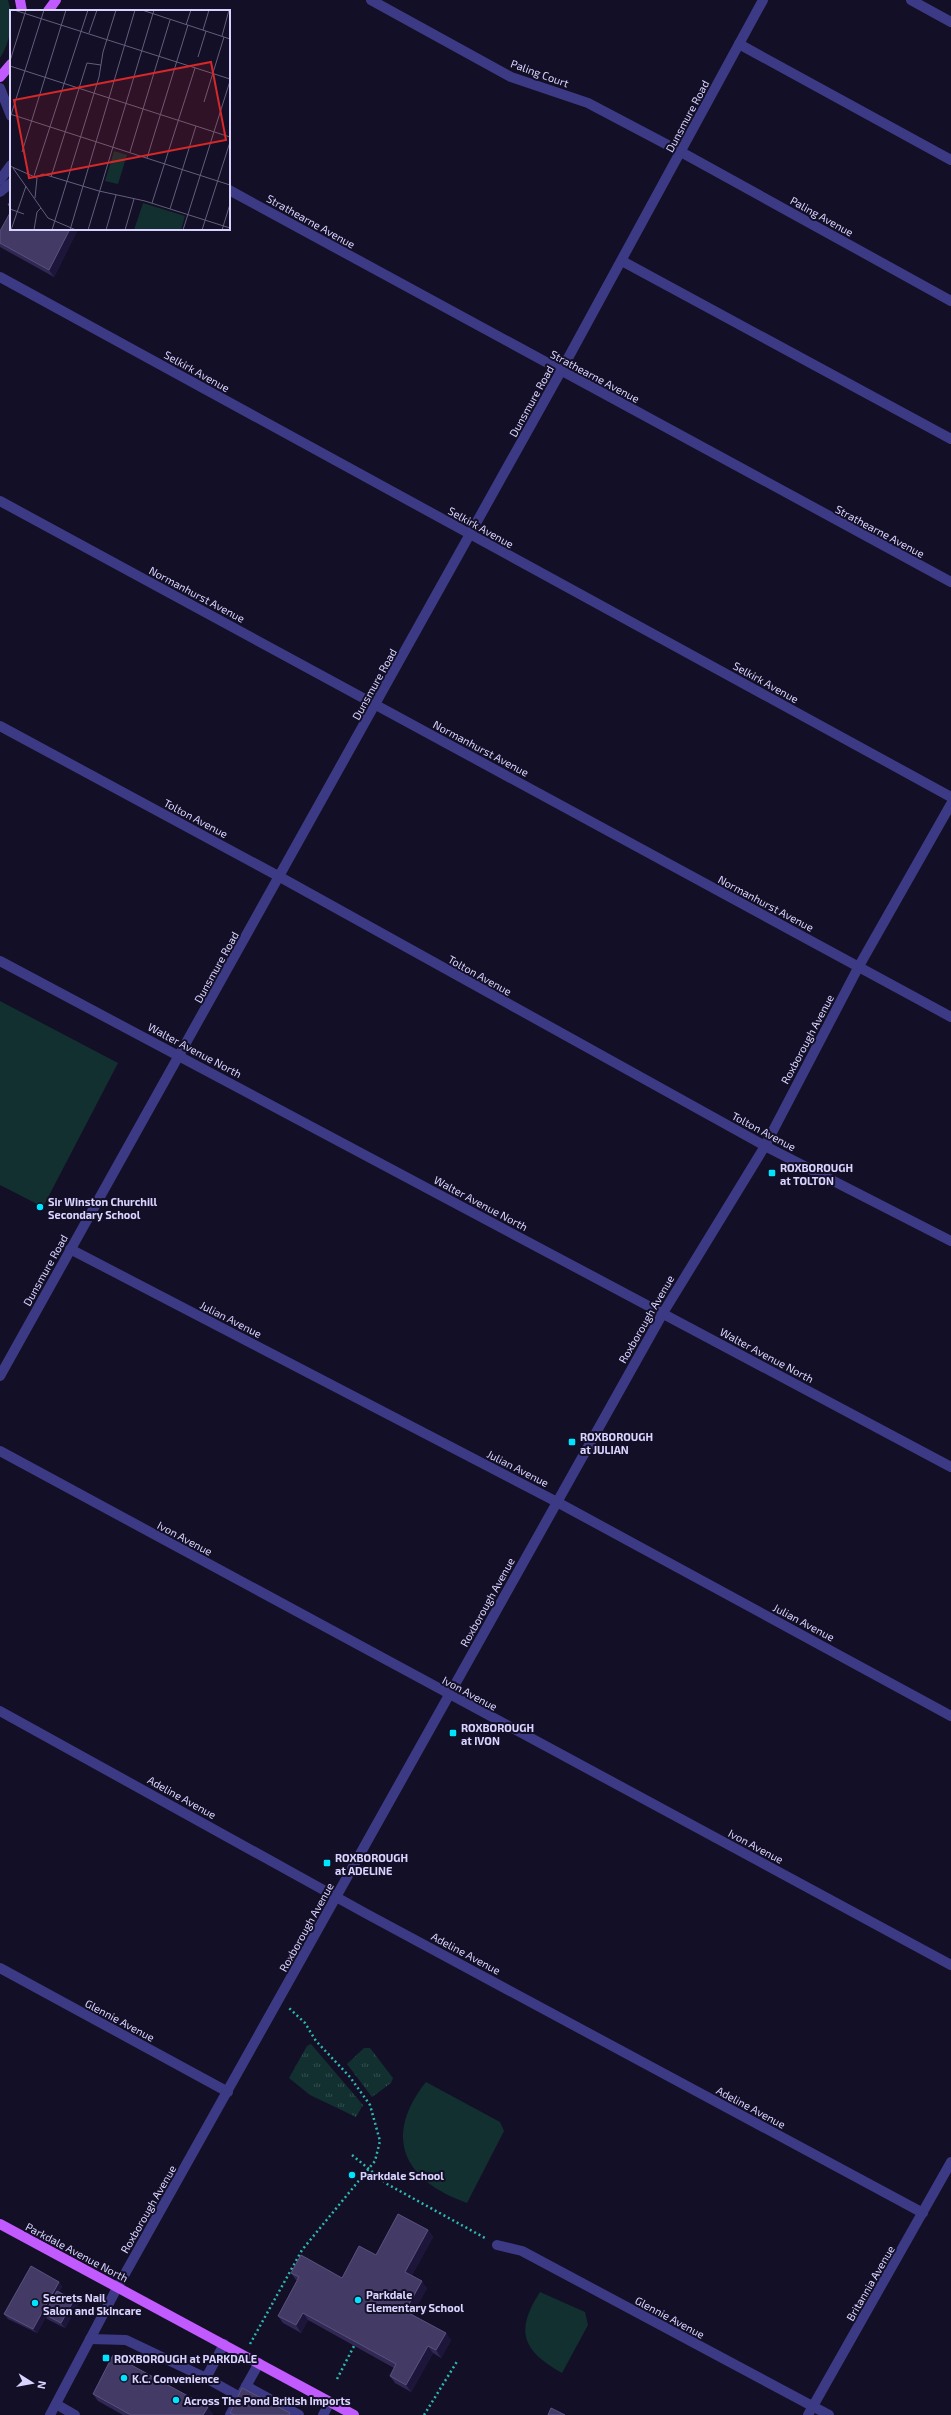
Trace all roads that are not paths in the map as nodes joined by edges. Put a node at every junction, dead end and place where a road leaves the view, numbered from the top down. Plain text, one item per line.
1 (20, 0) edge
2 (56, 0) edge
3 (371, 0) edge
4 (763, 0) edge
5 (911, 0) edge
6 (22, 10) edge
7 (49, 10) edge
8 (951, 22) edge
9 (739, 44) junction
10 (10, 67) edge
11 (0, 77) edge
12 (0, 88) edge
13 (10, 113) edge
14 (681, 152) junction
15 (951, 160) edge
16 (10, 166) edge
17 (0, 180) edge
18 (10, 184) edge
19 (230, 191) edge
20 (0, 192) edge
21 (622, 261) junction
22 (0, 277) edge
23 (951, 301) edge
24 (561, 371) junction
25 (951, 439) edge
26 (0, 501) edge
27 (470, 535) junction
28 (951, 582) edge
29 (376, 705) junction
30 (0, 726) edge
31 (951, 797) edge
32 (951, 804) edge
33 (280, 877) junction
34 (0, 961) edge
35 (859, 966) junction
36 (951, 1018) edge
37 (181, 1056) junction
38 (765, 1146) junction
39 (951, 1241) edge
40 (70, 1250) junction
41 (663, 1313) junction
42 (0, 1376) edge
43 (0, 1452) edge
44 (951, 1467) edge
45 (557, 1502) junction
46 (449, 1695) junction
47 (0, 1711) edge
48 (951, 1716) edge
49 (337, 1896) junction
50 (951, 1965) edge
51 (0, 1968) edge
52 (228, 2092) junction
53 (951, 2162) edge
54 (923, 2213) junction
55 (0, 2224) edge
56 (497, 2244) road end
57 (117, 2288) junction
58 (90, 2339) junction
59 (224, 2344) junction
60 (259, 2363) junction
61 (206, 2378) junction
62 (246, 2386) junction
63 (240, 2397) junction
64 (330, 2402) junction
65 (56, 2404) junction
66 (811, 2411) edge
67 (50, 2415) edge
68 (75, 2415) edge
69 (230, 2415) edge
70 (299, 2415) edge
71 (323, 2415) edge
72 (354, 2415) edge
73 (829, 2415) edge

1 - 6 main road
2 - 7 main road
3 - 14 street, Paling Court
4 - 9 street, Dunsmure Road
5 - 8 street
9 - 14 street, Dunsmure Road
9 - 15 street
10 - 11 main road
12 - 13 street
14 - 21 street, Dunsmure Road
14 - 23 street, Paling Avenue
16 - 17 street
18 - 20 street
19 - 24 street, Strathearne Avenue
21 - 24 street, Dunsmure Road
21 - 25 street
22 - 27 street, Selkirk Avenue
24 - 27 street, Dunsmure Road
24 - 28 street, Strathearne Avenue
26 - 29 street, Normanhurst Avenue
27 - 29 street, Dunsmure Road
27 - 31 street, Selkirk Avenue
29 - 33 street, Dunsmure Road
29 - 35 street, Normanhurst Avenue
30 - 33 street, Tolton Avenue
32 - 35 street, Roxborough Avenue
33 - 37 street, Dunsmure Road
33 - 38 street, Tolton Avenue
34 - 37 street, Walter Avenue North
35 - 36 street, Normanhurst Avenue
35 - 38 street, Roxborough Avenue
37 - 40 street, Dunsmure Road
37 - 41 street, Walter Avenue North
38 - 39 street, Tolton Avenue
38 - 41 street, Roxborough Avenue
40 - 42 street, Dunsmure Road
40 - 45 street, Julian Avenue
41 - 44 street, Walter Avenue North
41 - 45 street, Roxborough Avenue
43 - 46 street, Ivon Avenue
45 - 46 street, Roxborough Avenue
45 - 48 street, Julian Avenue
46 - 49 street, Roxborough Avenue
46 - 50 street, Ivon Avenue
47 - 49 street, Adeline Avenue
49 - 52 street, Roxborough Avenue
49 - 54 street, Adeline Avenue
51 - 52 street, Glennie Avenue
52 - 57 street, Roxborough Avenue
53 - 54 street, Britannia Avenue
54 - 66 street, Britannia Avenue
55 - 57 main road, Parkdale Avenue North
56 - 66 street, Glennie Avenue
57 - 58 street, Roxborough Avenue
57 - 59 main road, Parkdale Avenue North
58 - 61 street
58 - 65 street, Roxborough Avenue
59 - 60 main road, Parkdale Avenue North
59 - 61 street
60 - 62 street
60 - 64 main road, Parkdale Avenue North
61 - 63 street
62 - 63 street
62 - 70 street
63 - 69 street
64 - 71 street
64 - 72 main road, Parkdale Avenue North
65 - 67 street, Roxborough Avenue
65 - 68 street
66 - 73 street, Glennie Avenue

